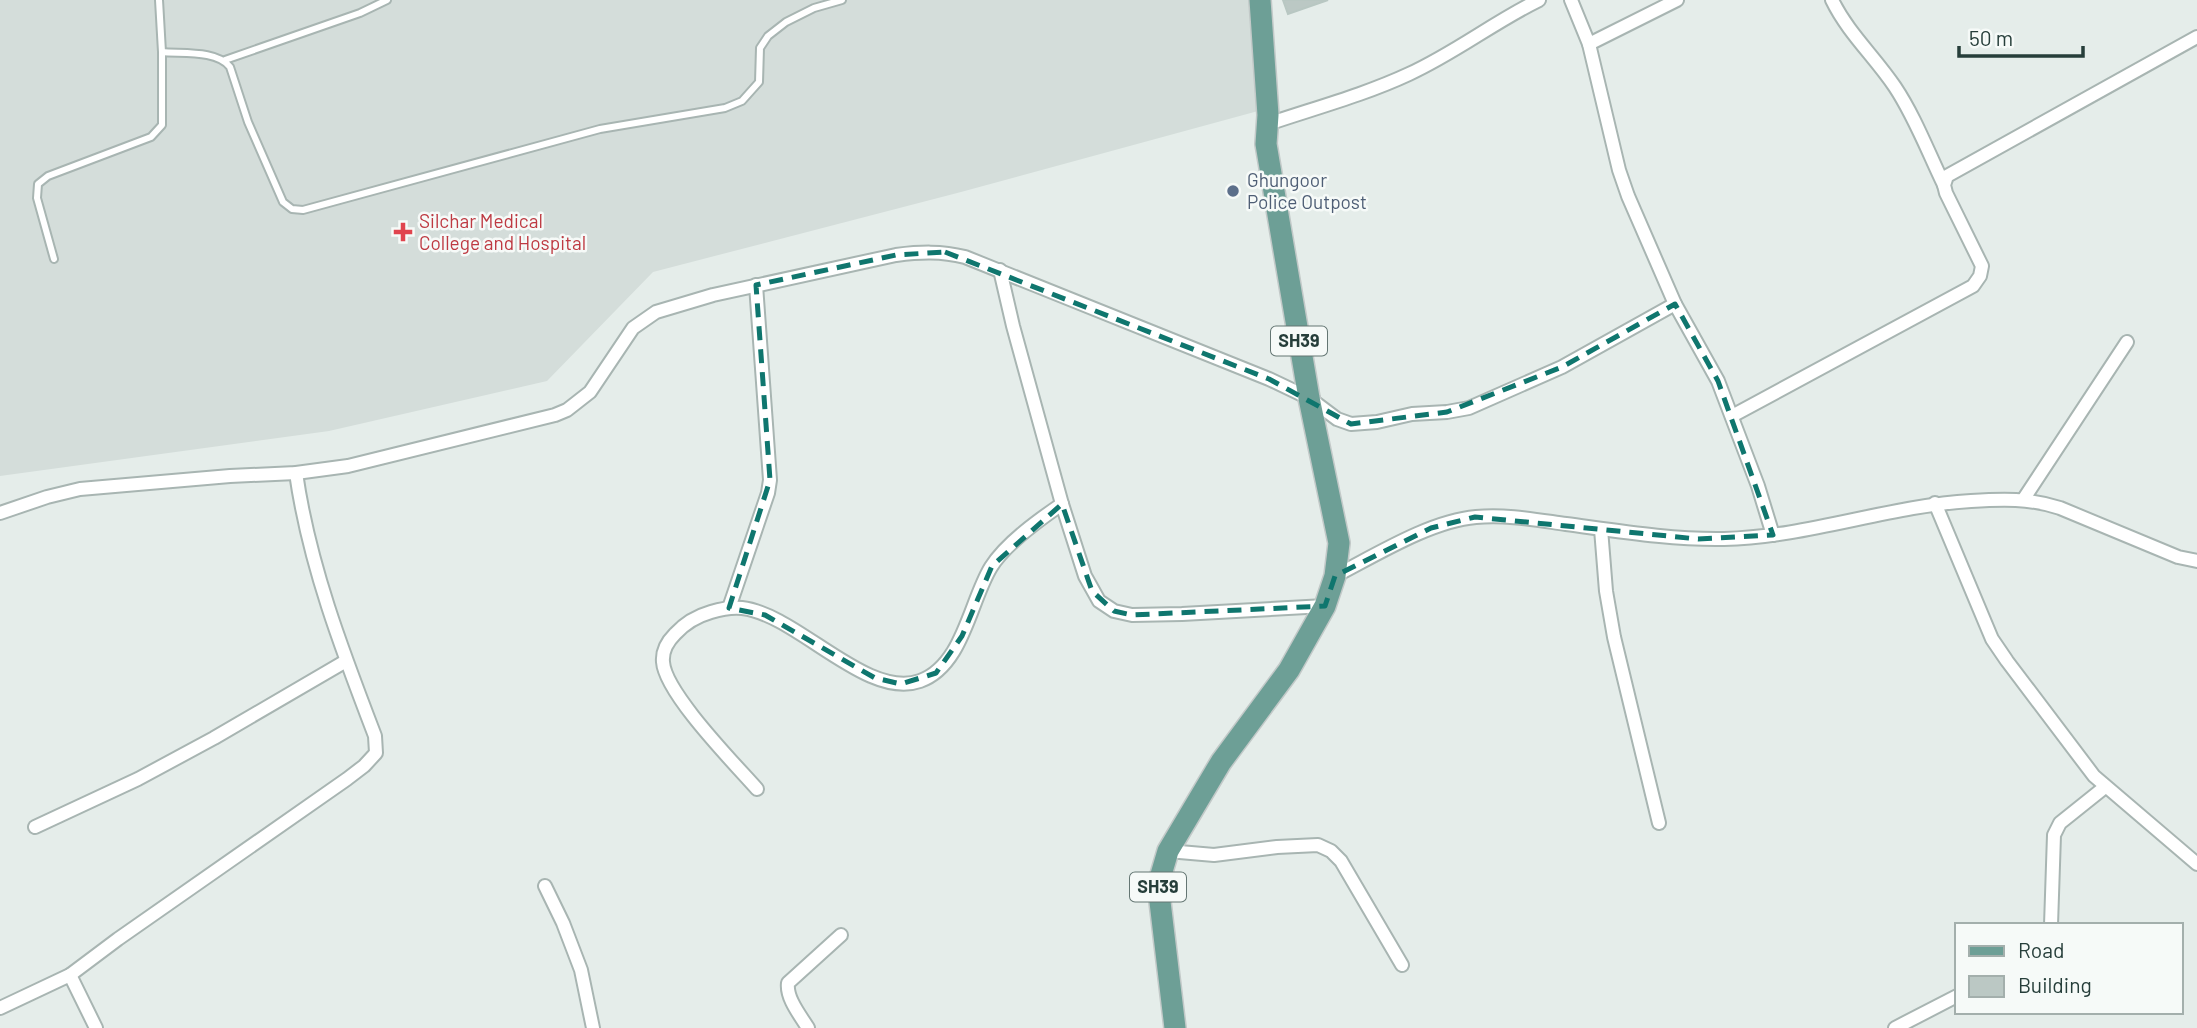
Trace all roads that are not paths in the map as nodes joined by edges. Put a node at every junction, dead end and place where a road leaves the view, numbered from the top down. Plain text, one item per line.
1 (159, 0) edge
2 (387, 0) edge
3 (842, 0) edge
4 (1259, 0) edge
5 (1539, 0) edge
6 (1571, 0) edge
7 (1677, 0) edge
8 (1832, 0) edge
9 (2197, 37) edge
10 (1589, 44) junction
11 (162, 52) junction
12 (225, 60) junction
13 (1268, 124) junction
14 (1944, 185) junction
15 (54, 259) dead end
16 (1000, 270) junction
17 (755, 285) junction
18 (1675, 304) junction
19 (2127, 342) dead end
20 (1309, 398) junction
21 (1732, 416) junction
22 (296, 473) junction
23 (2023, 500) junction
24 (1935, 503) junction
25 (1062, 504) junction
26 (0, 513) edge
27 (1601, 529) junction
28 (1773, 534) junction
29 (2197, 561) edge
30 (1335, 576) junction
31 (1325, 606) junction
32 (729, 608) junction
33 (346, 661) junction
34 (2105, 787) junction
35 (758, 789) dead end
36 (1659, 822) dead end
37 (35, 827) dead end
38 (1168, 851) junction
39 (2197, 864) edge
40 (545, 886) dead end
41 (2051, 923) edge
42 (841, 935) dead end
43 (1402, 965) dead end
44 (70, 975) junction
45 (1955, 997) edge
46 (0, 1008) edge
47 (96, 1028) edge
48 (593, 1028) edge
49 (808, 1028) edge
50 (1174, 1028) edge
51 (1895, 1028) edge

1 - 11 lane
2 - 12 lane
3 - 12 lane
4 - 13 main road, SH39
5 - 13 street
6 - 10 street
7 - 10 street
8 - 14 street
9 - 14 street
10 - 18 street
11 - 12 lane
11 - 15 lane
13 - 20 main road, SH39
14 - 21 street
16 - 17 street
16 - 20 street
16 - 25 street
17 - 22 street
17 - 32 street
18 - 20 street
18 - 21 street
19 - 23 street
20 - 30 main road, SH39
21 - 28 street
22 - 26 street
22 - 33 street
23 - 24 street
23 - 29 street
24 - 28 street
24 - 34 street
25 - 31 street
25 - 32 street
27 - 28 street
27 - 30 street
27 - 36 street
30 - 31 main road, SH39
31 - 38 main road, SH39
32 - 35 street
33 - 37 street
33 - 44 street
34 - 39 street
34 - 41 street
38 - 43 street
38 - 50 main road, SH39
40 - 48 street
42 - 49 street
44 - 46 street
44 - 47 street
45 - 51 street

